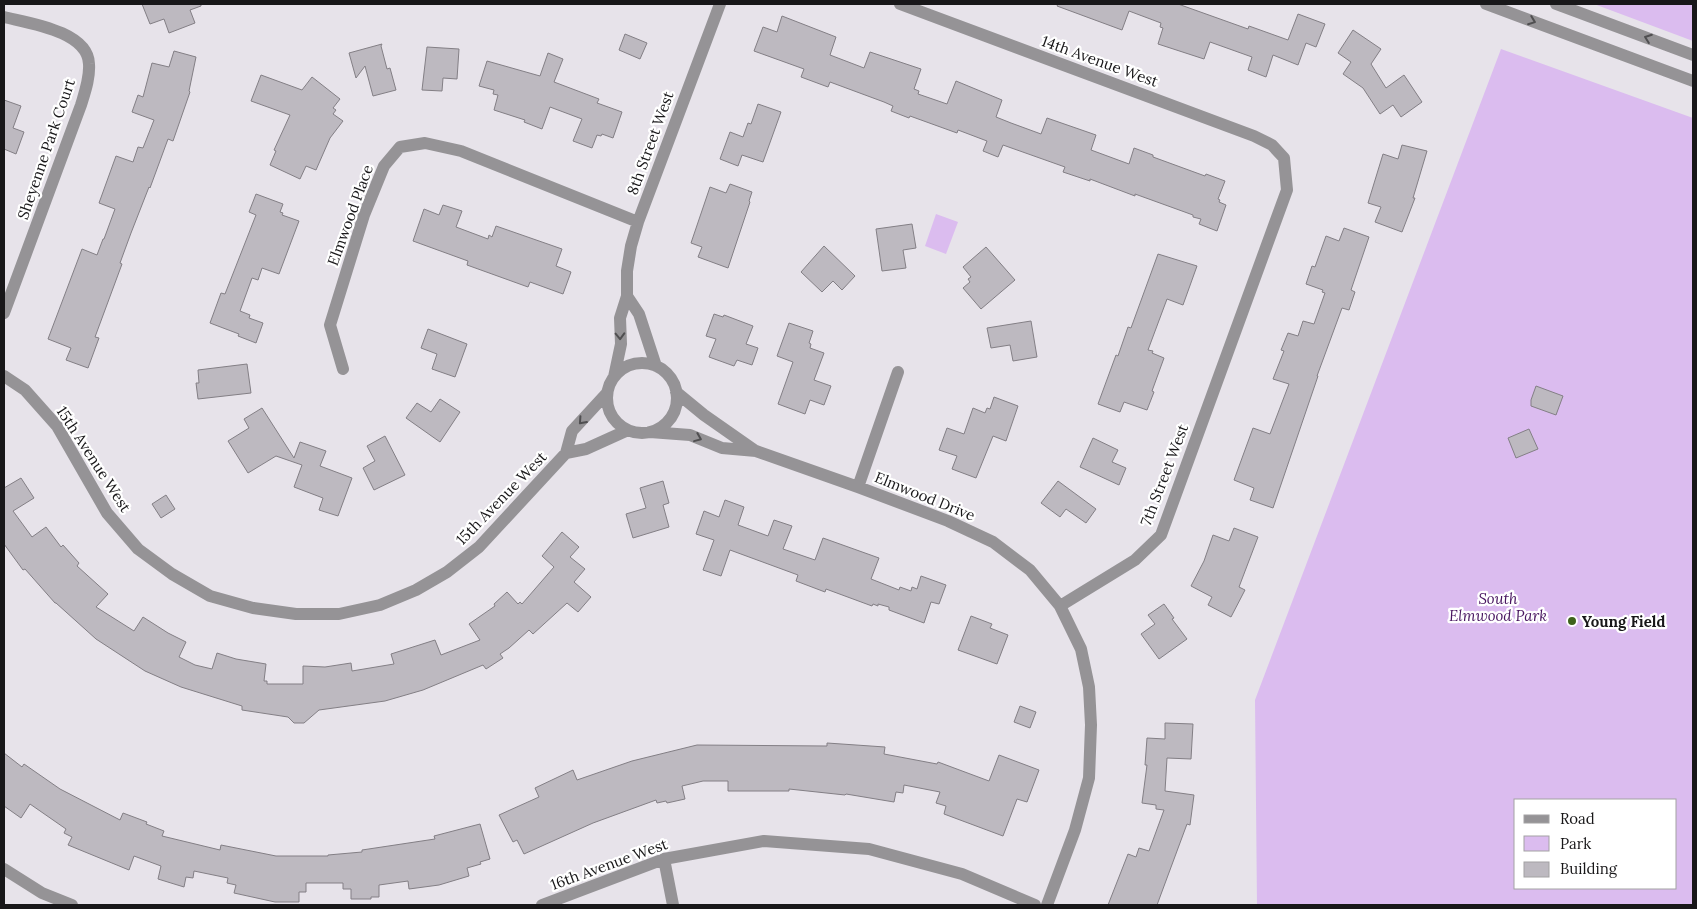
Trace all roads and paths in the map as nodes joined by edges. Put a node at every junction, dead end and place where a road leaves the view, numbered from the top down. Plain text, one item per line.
1 (720, 4) edge
2 (900, 4) edge
3 (1486, 4) edge
4 (1556, 4) edge
5 (4, 17) edge
6 (1693, 55) edge
7 (1693, 81) edge
8 (1284, 158) joint
9 (638, 222) junction
10 (627, 296) junction
11 (4, 313) edge
12 (656, 366) junction
13 (343, 368) dead end
14 (898, 372) dead end
15 (4, 376) edge
16 (614, 377) junction
17 (676, 392) junction
18 (607, 393) junction
19 (628, 430) junction
20 (650, 432) junction
21 (756, 451) junction
22 (566, 453) junction
23 (858, 487) junction
24 (1060, 606) junction
25 (664, 859) junction
26 (4, 869) edge
27 (72, 905) edge
28 (542, 905) edge
29 (673, 905) edge
30 (1035, 905) edge
31 (1047, 905) edge

1 - 9 street, 8th Street West
2 - 8 street, 14th Avenue West
3 -> 7 street
6 -> 4 street
5 - 11 street, Sheyenne Park Court
8 - 24 street, 7th Street West
9 - 10 street, 8th Street West
9 - 13 street, Elmwood Place
10 - 12 street
10 -> 16 street, 8th Street West
12 - 16 street
12 - 17 street
14 - 23 street
15 - 22 street, 15th Avenue West
16 - 18 street
17 - 20 street
17 - 21 street, Elmwood Drive
18 - 19 street
18 -> 22 street, 15th Avenue West
19 - 20 street
19 - 22 street, 15th Avenue West
20 -> 21 street, Elmwood Drive
21 - 23 street, Elmwood Drive
23 - 24 street, Elmwood Drive
24 - 31 street
25 - 28 street, 16th Avenue West
25 - 29 street
25 - 30 street, 16th Avenue West
26 - 27 street

